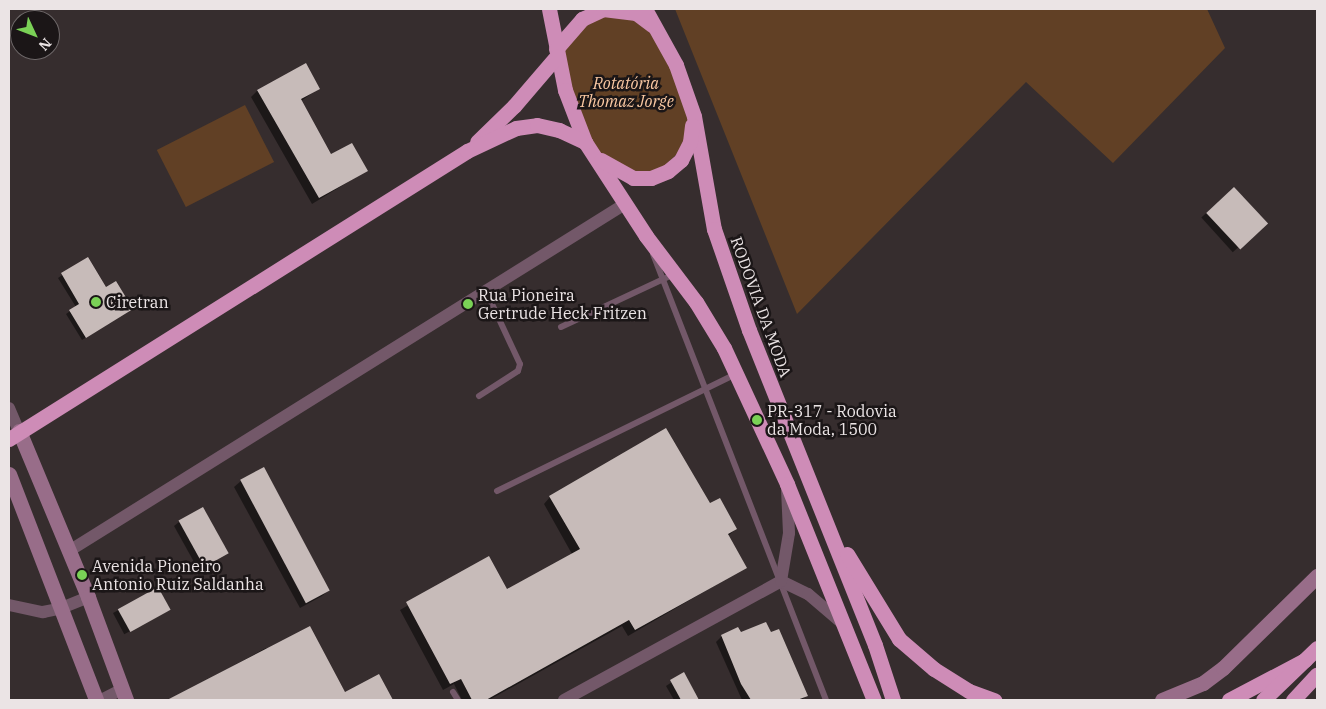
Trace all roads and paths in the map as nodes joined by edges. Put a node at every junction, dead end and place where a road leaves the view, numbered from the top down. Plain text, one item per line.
1 (548, 9) edge
2 (646, 9) edge
3 (659, 30) junction
4 (556, 53) junction
5 (694, 116) junction
6 (585, 142) junction
7 (467, 151) junction
8 (594, 155) junction
9 (626, 204) junction
10 (668, 277) junction
11 (486, 291) junction
12 (561, 327) dead end
13 (736, 374) junction
14 (706, 390) junction
15 (479, 396) dead end
16 (9, 408) edge
17 (14, 435) edge
18 (9, 474) edge
19 (787, 484) junction
20 (497, 491) dead end
21 (818, 504) junction
22 (69, 551) junction
23 (1317, 576) edge
24 (781, 581) junction
25 (88, 597) junction
26 (9, 605) edge
27 (59, 609) junction
28 (842, 624) junction
29 (1317, 648) edge
30 (1305, 660) junction
31 (1317, 674) edge
32 (453, 692) dead end
33 (123, 695) edge
34 (869, 696) edge
35 (96, 700) edge
36 (100, 700) edge
37 (458, 700) edge
38 (564, 700) edge
39 (826, 700) edge
40 (893, 700) edge
41 (994, 700) edge
42 (1162, 700) edge
43 (1228, 700) edge
44 (1263, 700) edge
45 (1293, 700) edge

1 - 4 highway
2 - 3 highway
3 - 4 highway
3 - 5 highway
4 - 6 highway
4 - 7 highway
5 - 8 highway
5 - 21 highway, RODOVIA DA MODA
6 - 7 highway
6 - 8 highway
7 - 17 highway
8 - 9 highway
9 - 10 highway
9 - 11 street
10 - 12 lane
10 - 13 highway
10 - 14 lane
11 - 15 lane
11 - 22 street
13 - 14 lane
13 - 19 highway
14 - 20 lane
14 - 24 lane
16 - 17 street
17 - 22 street
18 - 27 street
19 - 24 street
19 - 28 highway
21 - 40 highway, RODOVIA DA MODA
21 - 41 highway
22 - 25 street
23 - 42 street
24 - 28 street
24 - 38 street
24 - 39 lane
25 - 27 street
25 - 33 street
26 - 27 street
27 - 35 street
28 - 34 highway
29 - 30 highway
30 - 43 highway
30 - 44 highway
31 - 45 highway
32 - 37 lane
33 - 36 street

